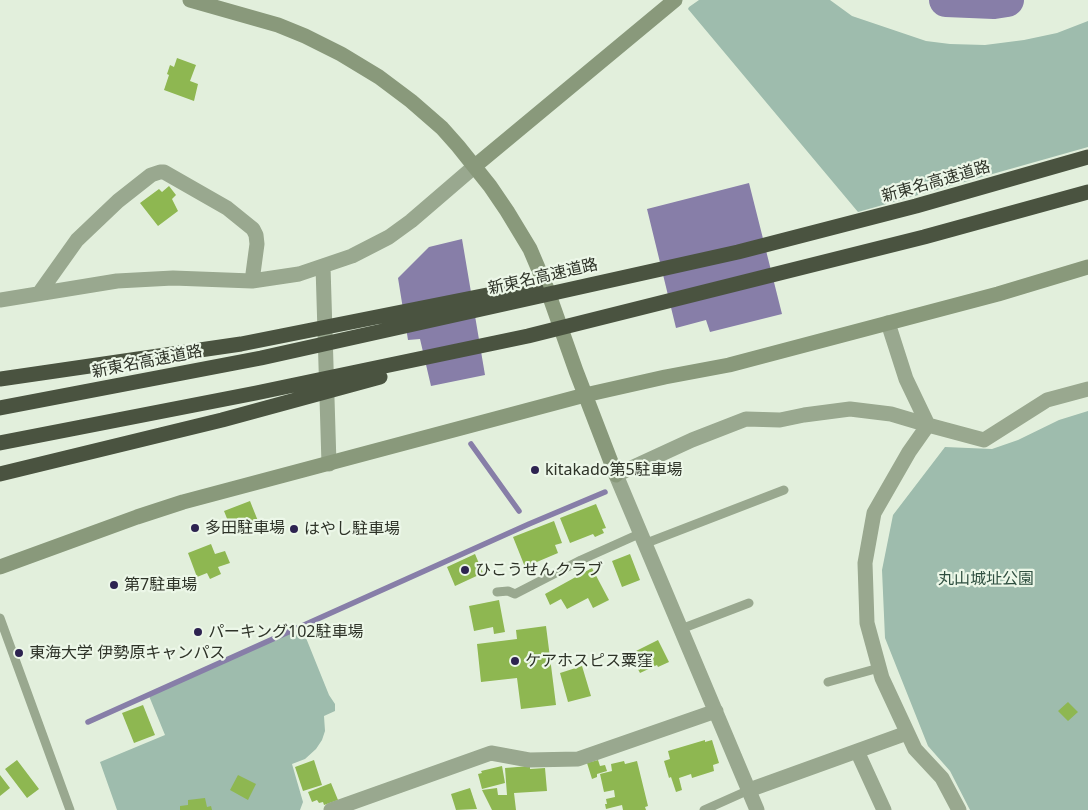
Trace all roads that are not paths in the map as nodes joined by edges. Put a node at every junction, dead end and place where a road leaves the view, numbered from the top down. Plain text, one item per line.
1 (190, 0) edge
2 (675, 0) edge
3 (1088, 157) edge
4 (475, 166) junction
5 (1088, 192) edge
6 (323, 266) junction
7 (1088, 267) edge
8 (637, 274) junction
9 (252, 281) junction
10 (40, 292) junction
11 (0, 300) edge
12 (888, 323) junction
13 (528, 336) junction
14 (0, 379) edge
15 (1088, 389) edge
16 (585, 395) junction
17 (0, 408) edge
18 (928, 425) junction
19 (0, 443) edge
20 (329, 464) junction
21 (0, 474) edge
22 (616, 475) junction
23 (784, 490) dead end
24 (641, 539) junction
25 (0, 567) edge
26 (497, 592) dead end
27 (749, 603) dead end
28 (0, 618) edge
29 (681, 629) junction
30 (879, 668) junction
31 (828, 682) dead end
32 (716, 711) junction
33 (907, 733) junction
34 (857, 751) junction
35 (749, 790) junction
36 (70, 810) edge
37 (331, 810) edge
38 (704, 810) edge
39 (757, 810) edge
40 (884, 810) edge
41 (959, 810) edge

1 - 4 street
2 - 4 street
3 - 8 highway, 新東名高速道路
4 - 6 street
4 - 16 street
5 - 13 highway
6 - 9 street
6 - 20 street
7 - 12 street
8 - 14 highway
8 - 17 highway, 新東名高速道路
9 - 10 street
9 - 10 street
10 - 11 street
12 - 16 street
12 - 18 street
13 - 19 highway
13 - 21 highway
15 - 18 street
16 - 20 street
16 - 22 street
18 - 22 street
18 - 30 street
20 - 25 street
22 - 24 street
23 - 24 lane
24 - 26 lane
24 - 29 street
27 - 29 lane
28 - 36 lane
29 - 32 street
30 - 31 lane
30 - 33 street
32 - 35 street
32 - 37 street
33 - 34 street
33 - 41 street
34 - 35 street
34 - 40 street
35 - 38 lane
35 - 39 street

